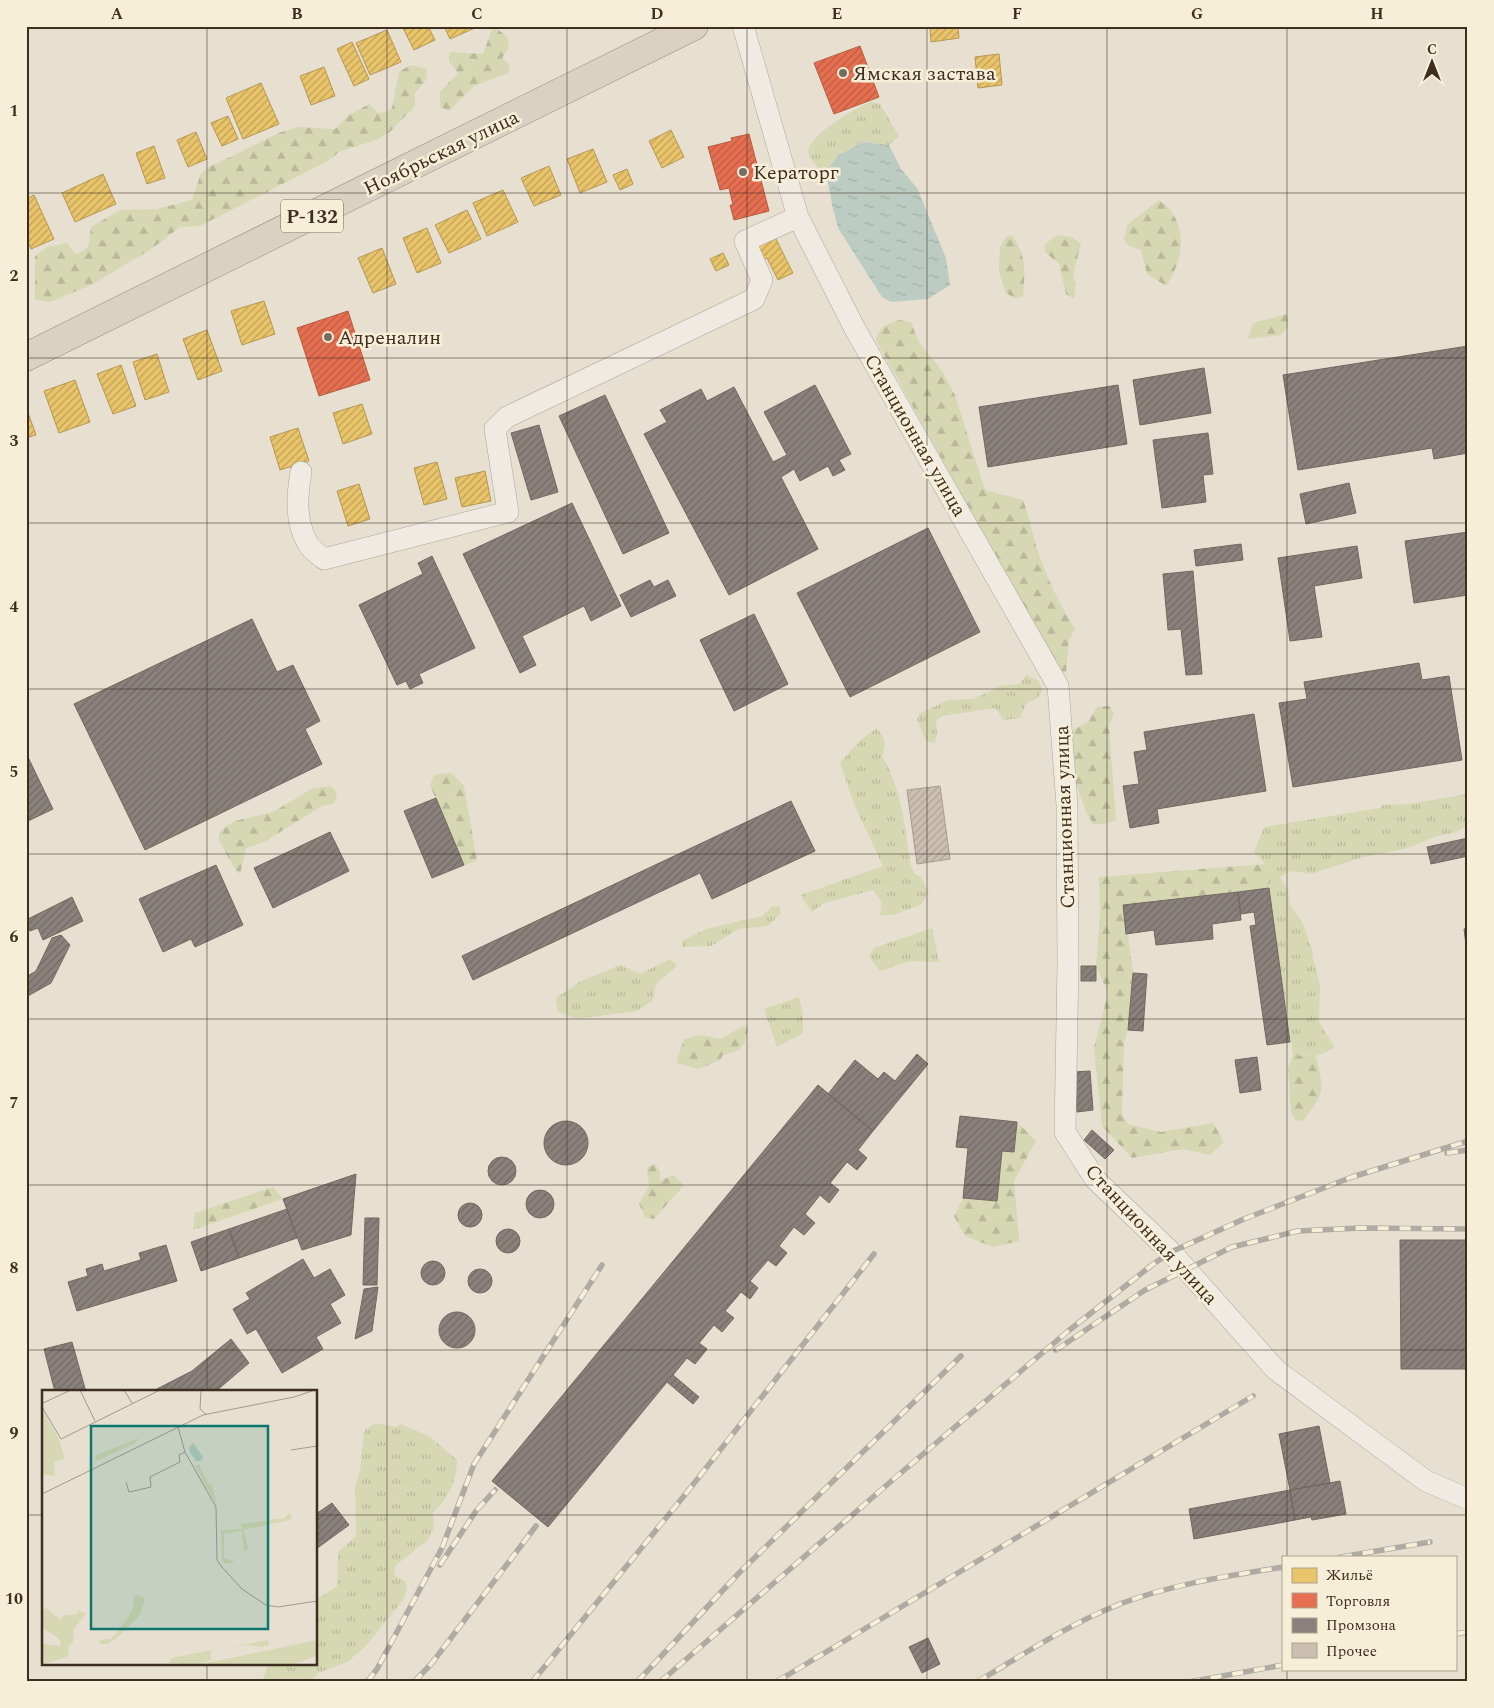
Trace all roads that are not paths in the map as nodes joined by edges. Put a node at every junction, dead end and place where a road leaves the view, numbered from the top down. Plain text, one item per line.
1 (694, 26) edge
2 (743, 26) edge
3 (798, 216) junction
4 (26, 357) edge
5 (301, 472) dead end
6 (1468, 1500) edge

1 - 4 highway, Ноябрьская улица / Р-132
2 - 3 street, Станционная улица
3 - 5 street
3 - 6 street, Станционная улица

